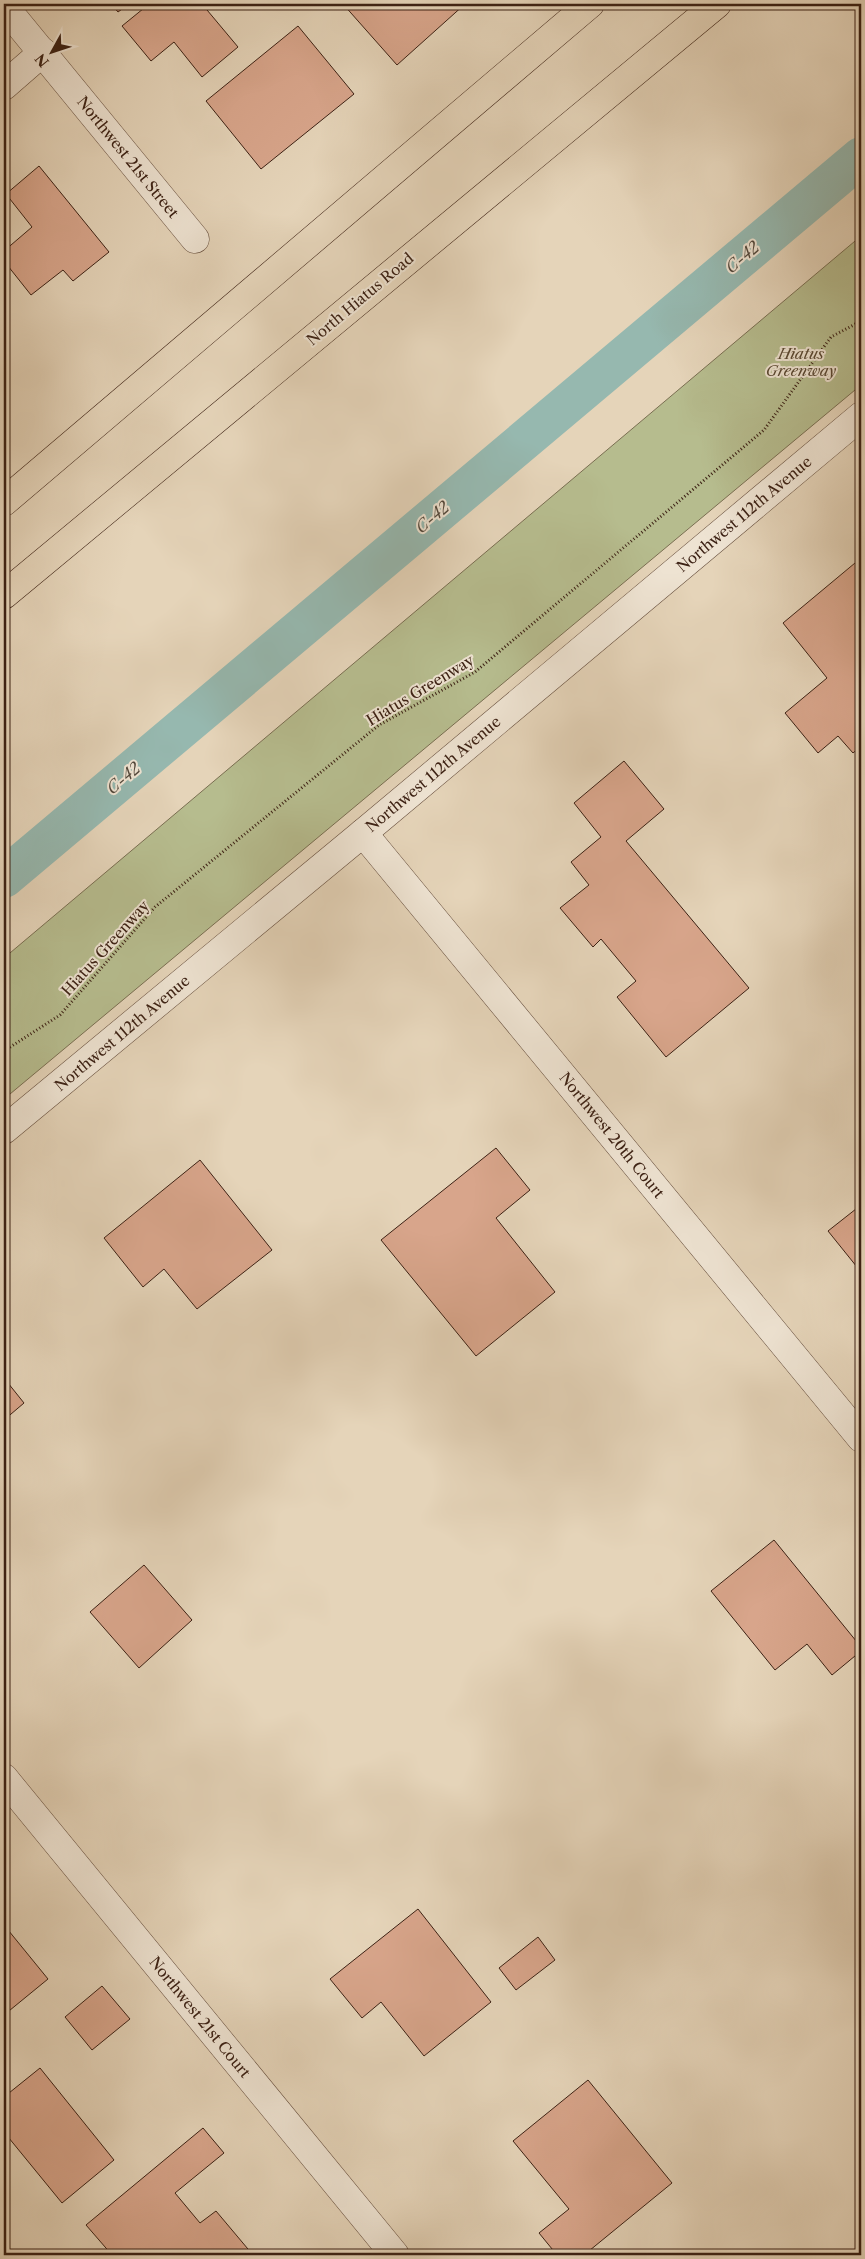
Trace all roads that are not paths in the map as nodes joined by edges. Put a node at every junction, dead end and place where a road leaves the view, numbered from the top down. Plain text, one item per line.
1 (590, 4) edge
2 (717, 4) edge
3 (4, 6) edge
4 (43, 52) junction
5 (4, 86) edge
6 (195, 239) dead end
7 (861, 416) edge
8 (4, 502) edge
9 (4, 595) edge
10 (363, 833) junction
11 (4, 1130) edge
12 (861, 1438) edge
13 (4, 1778) edge
14 (395, 2255) edge

1 - 8 main road
2 - 9 main road, North Hiatus Road
3 - 4 street, Northwest 21st Street
4 - 5 street
4 - 6 street, Northwest 21st Street
7 - 10 street, Northwest 112th Avenue
10 - 11 street, Northwest 112th Avenue
10 - 12 street, Northwest 20th Court
13 - 14 street, Northwest 21st Court

